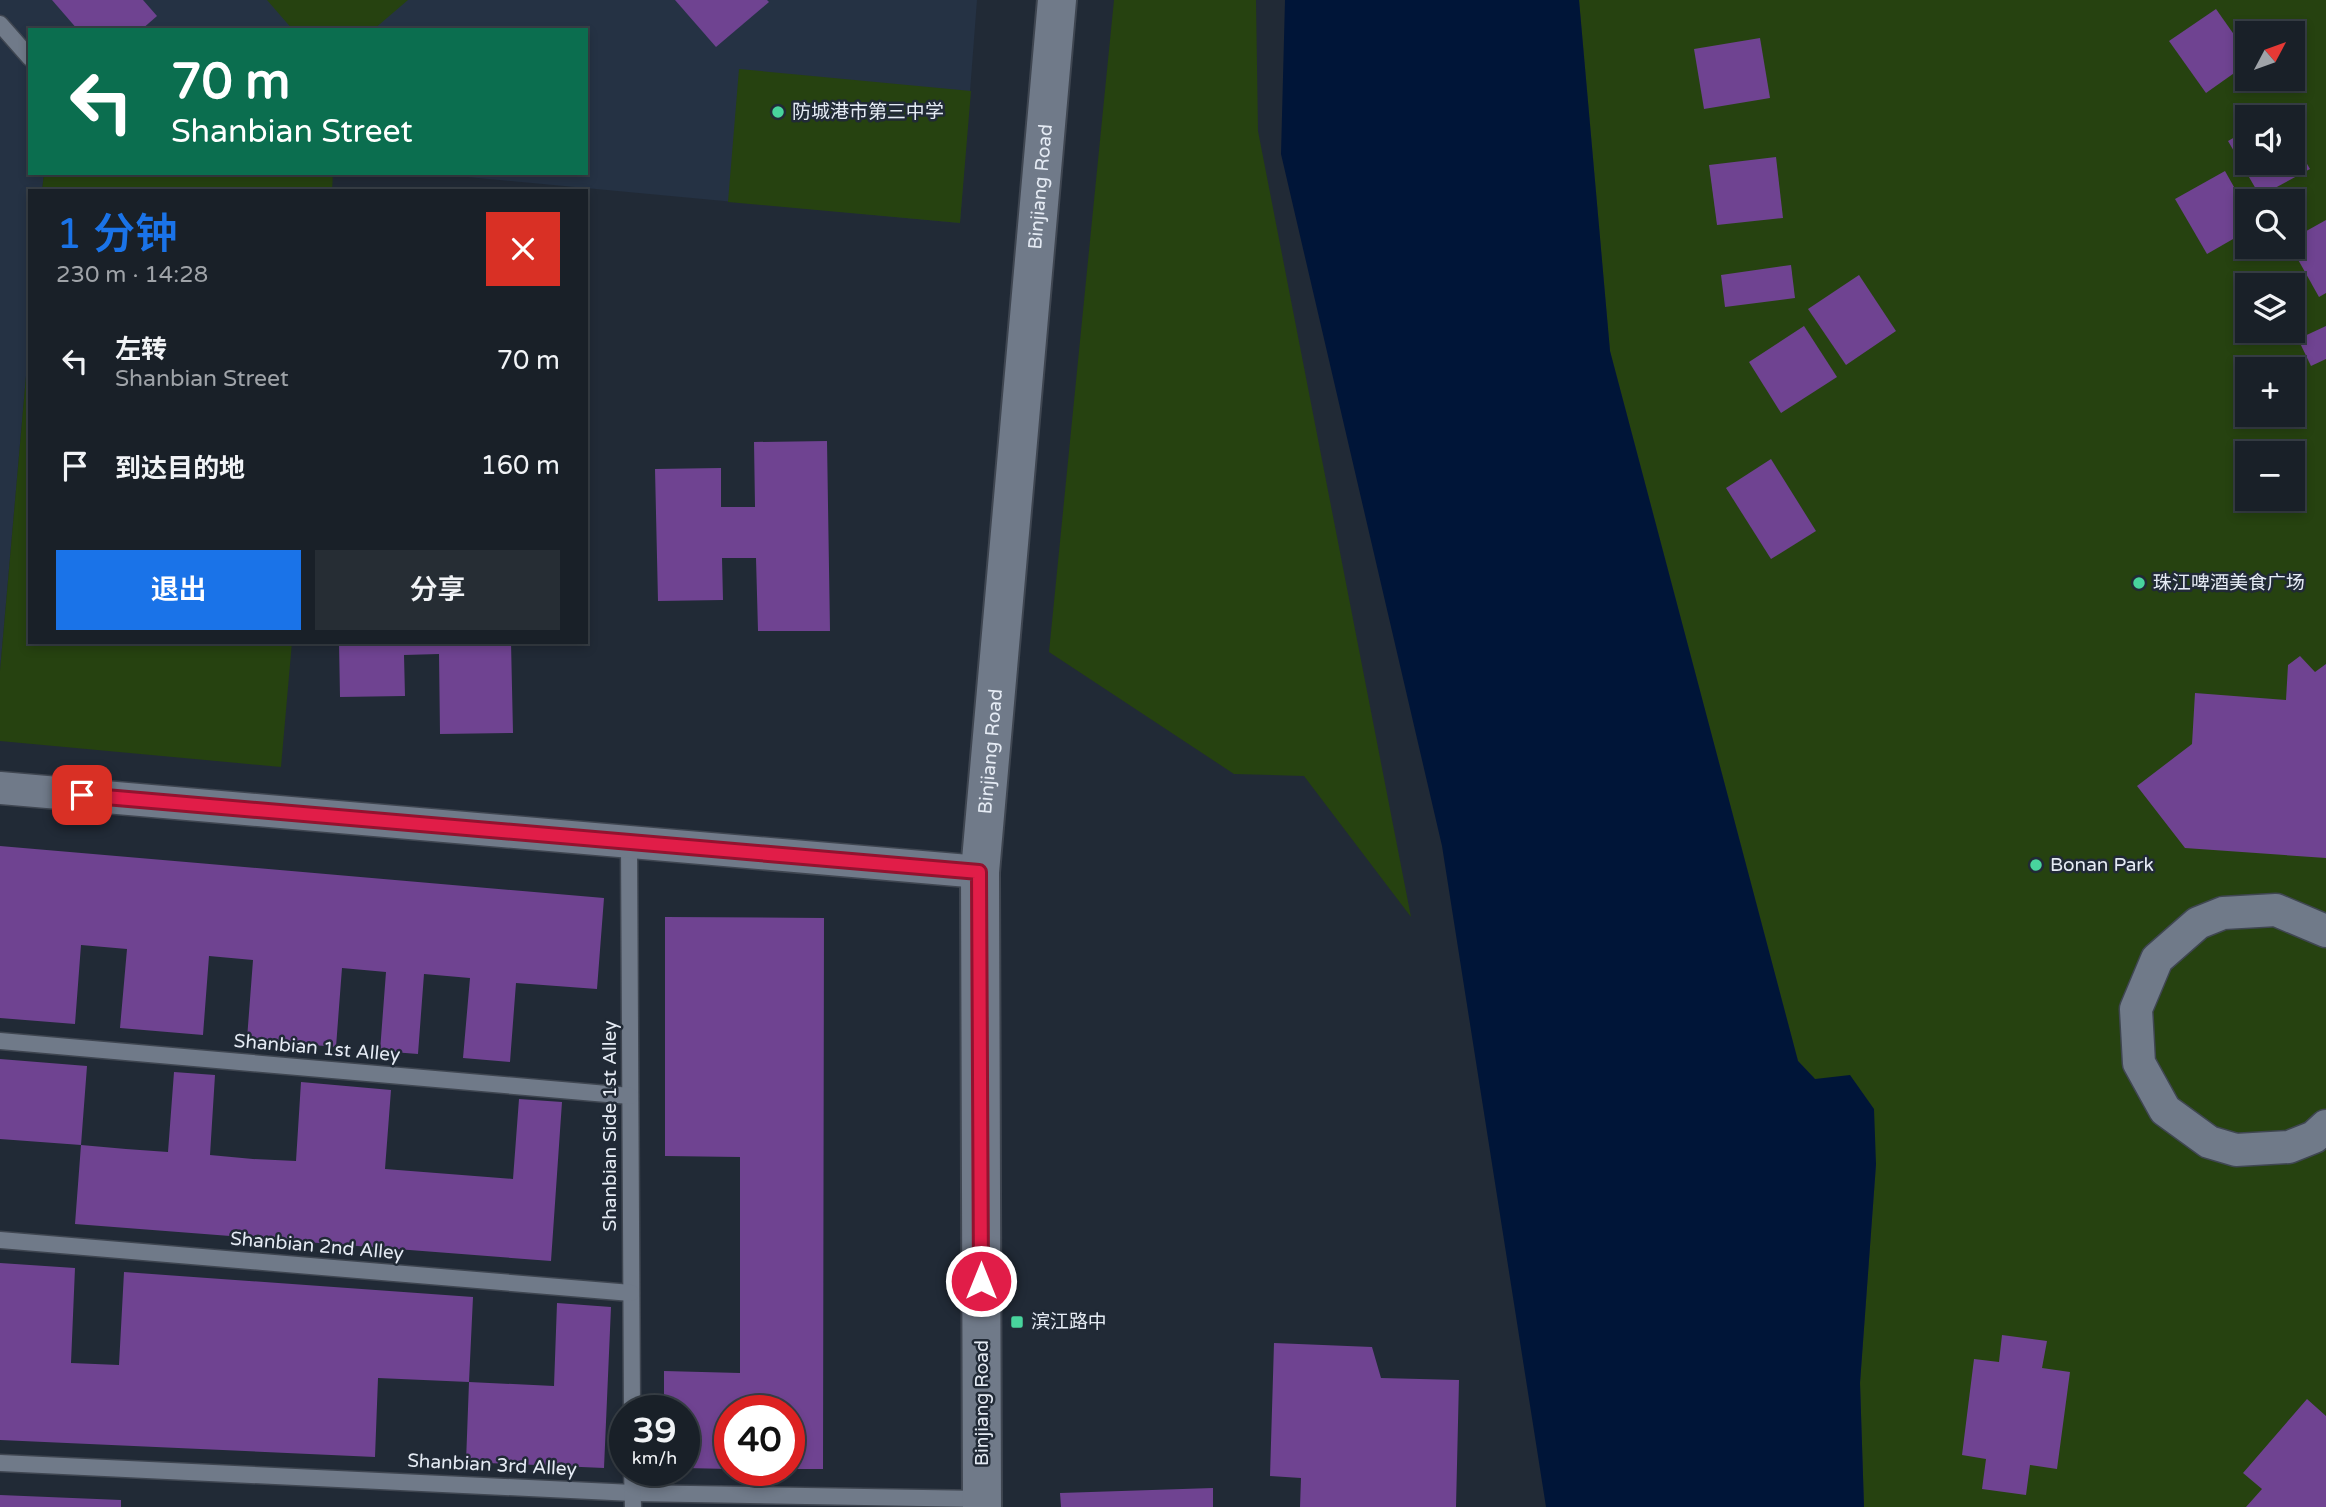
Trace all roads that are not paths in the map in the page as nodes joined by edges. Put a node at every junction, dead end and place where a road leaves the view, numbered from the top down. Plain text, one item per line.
1 (1057, 0) edge
2 (0, 24) edge
3 (28, 56) edge
4 (0, 788) edge
5 (629, 842) junction
6 (979, 872) junction
7 (2326, 931) edge
8 (0, 1041) edge
9 (631, 1096) junction
10 (2326, 1126) edge
11 (0, 1240) edge
12 (631, 1293) junction
13 (632, 1395) edge
14 (0, 1463) edge
15 (633, 1500) edge
16 (982, 1503) edge

1 - 6 street, Binjiang Road
2 - 3 lane
4 - 5 street
5 - 6 street
5 - 9 lane, Shanbian Side 1st Alley
6 - 16 street, Binjiang Road
7 - 10 street
8 - 9 lane, Shanbian 1st Alley
9 - 12 lane, Shanbian Side 1st Alley
11 - 12 lane, Shanbian 2nd Alley
12 - 13 lane, Shanbian Side 1st Alley
14 - 15 lane, Shanbian 3rd Alley
15 - 16 lane, Shanbian 3rd Alley

